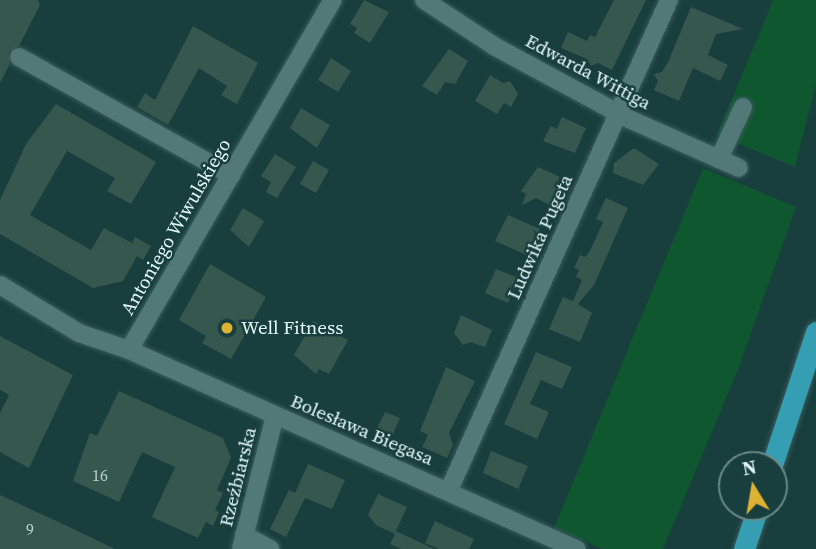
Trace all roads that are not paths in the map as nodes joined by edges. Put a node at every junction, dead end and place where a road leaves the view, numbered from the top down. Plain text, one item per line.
1 (333, 0) edge
2 (424, 0) edge
3 (669, 0) edge
4 (19, 57) dead end
5 (743, 107) dead end
6 (619, 113) junction
7 (719, 159) junction
8 (740, 168) dead end
9 (231, 175) junction
10 (0, 285) edge
11 (816, 332) edge
12 (130, 350) junction
13 (275, 416) junction
14 (777, 451) edge
15 (449, 490) junction
16 (753, 521) edge
17 (243, 542) edge
18 (270, 549) edge
19 (577, 549) edge
20 (744, 549) edge

1 - 9 street, Antoniego Wiwulskiego
2 - 6 street, Edwarda Wittiga
3 - 6 street, Ludwika Pugeta
4 - 9 street
5 - 7 street
6 - 7 street, Edwarda Wittiga
6 - 15 street, Ludwika Pugeta
7 - 8 street, Edwarda Wittiga
9 - 12 street, Antoniego Wiwulskiego
10 - 12 street
11 - 14 main road
12 - 13 street, Bolesława Biegasa
13 - 15 street, Bolesława Biegasa
13 - 17 street, Rzeźbiarska
15 - 19 street, Bolesława Biegasa
16 - 20 main road
17 - 18 street

